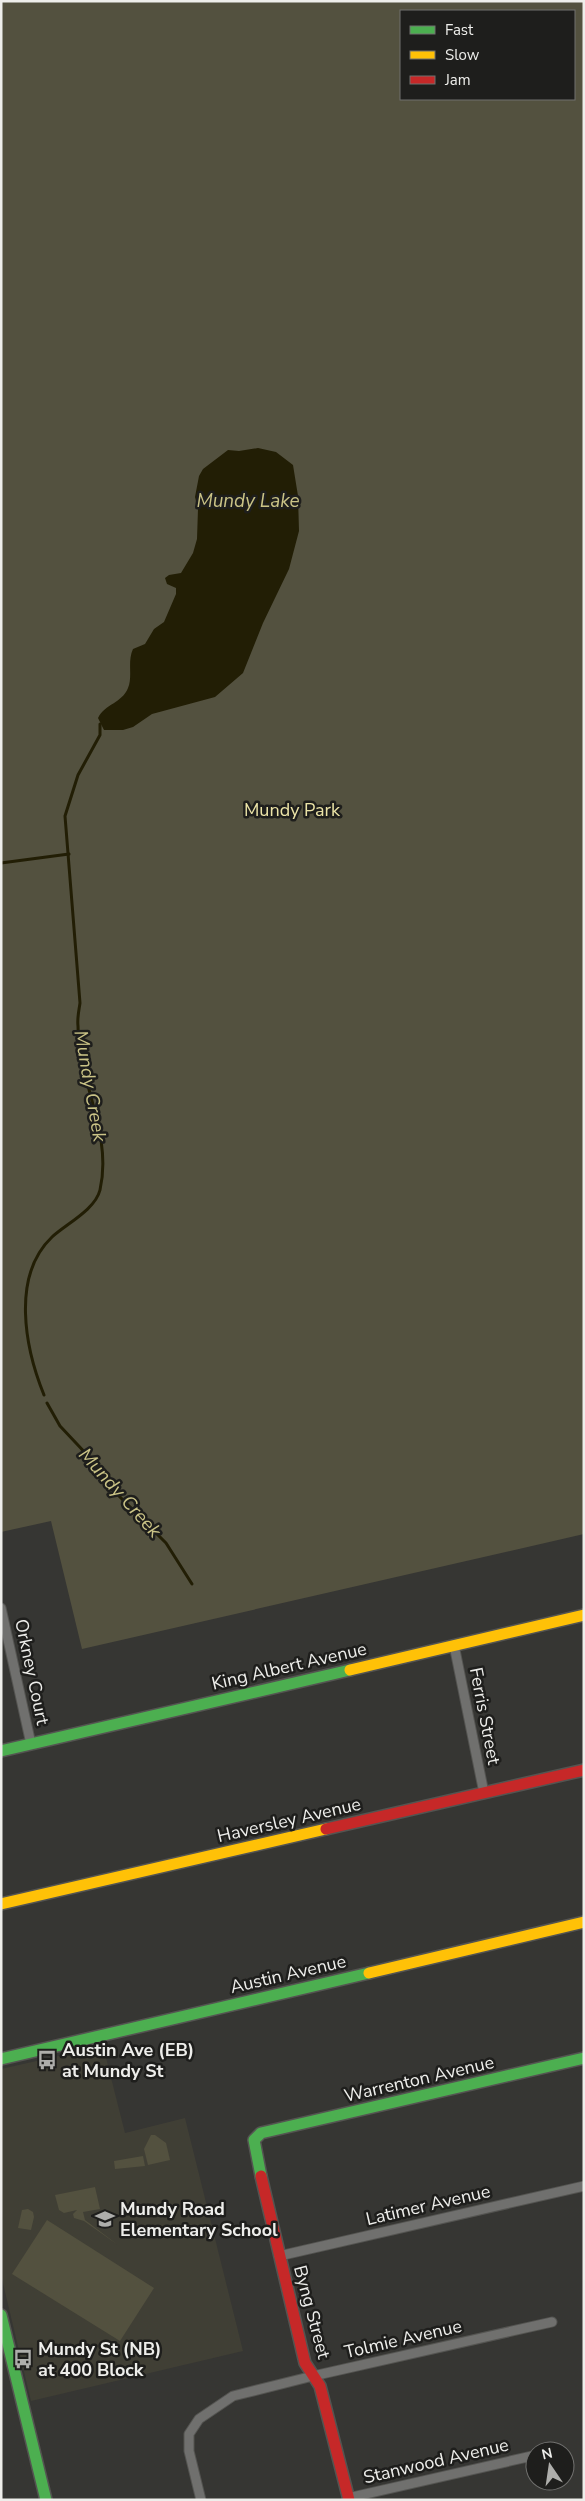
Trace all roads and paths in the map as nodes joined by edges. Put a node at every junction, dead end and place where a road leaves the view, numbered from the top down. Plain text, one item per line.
1 (1, 1608) edge
2 (584, 1615) edge
3 (454, 1645) junction
4 (31, 1744) junction
5 (1, 1751) edge
6 (584, 1770) edge
7 (484, 1793) junction
8 (1, 1904) edge
9 (584, 1922) edge
10 (584, 2058) edge
11 (1, 2059) edge
12 (261, 2133) joint
13 (584, 2186) edge
14 (279, 2256) junction
15 (1, 2316) edge
16 (552, 2322) dead end
17 (313, 2376) junction
18 (525, 2458) edge
19 (349, 2499) edge
20 (46, 2500) edge
21 (201, 2500) edge

1 - 4 street, Orkney Court
2 - 3 street, King Albert Avenue
3 - 4 street, King Albert Avenue
3 - 7 street, Ferris Street
4 - 5 street, King Albert Avenue
6 - 7 street, Haversley Avenue
7 - 8 street, Haversley Avenue
9 - 11 street, Austin Avenue
10 - 12 street, Warrenton Avenue
12 - 14 street, Byng Street
13 - 14 street, Latimer Avenue
14 - 17 street, Byng Street
15 - 20 street
16 - 17 street, Tolmie Avenue
17 - 19 street, Byng Street
17 - 21 street, Tolmie Avenue
18 - 19 street, Stanwood Avenue

